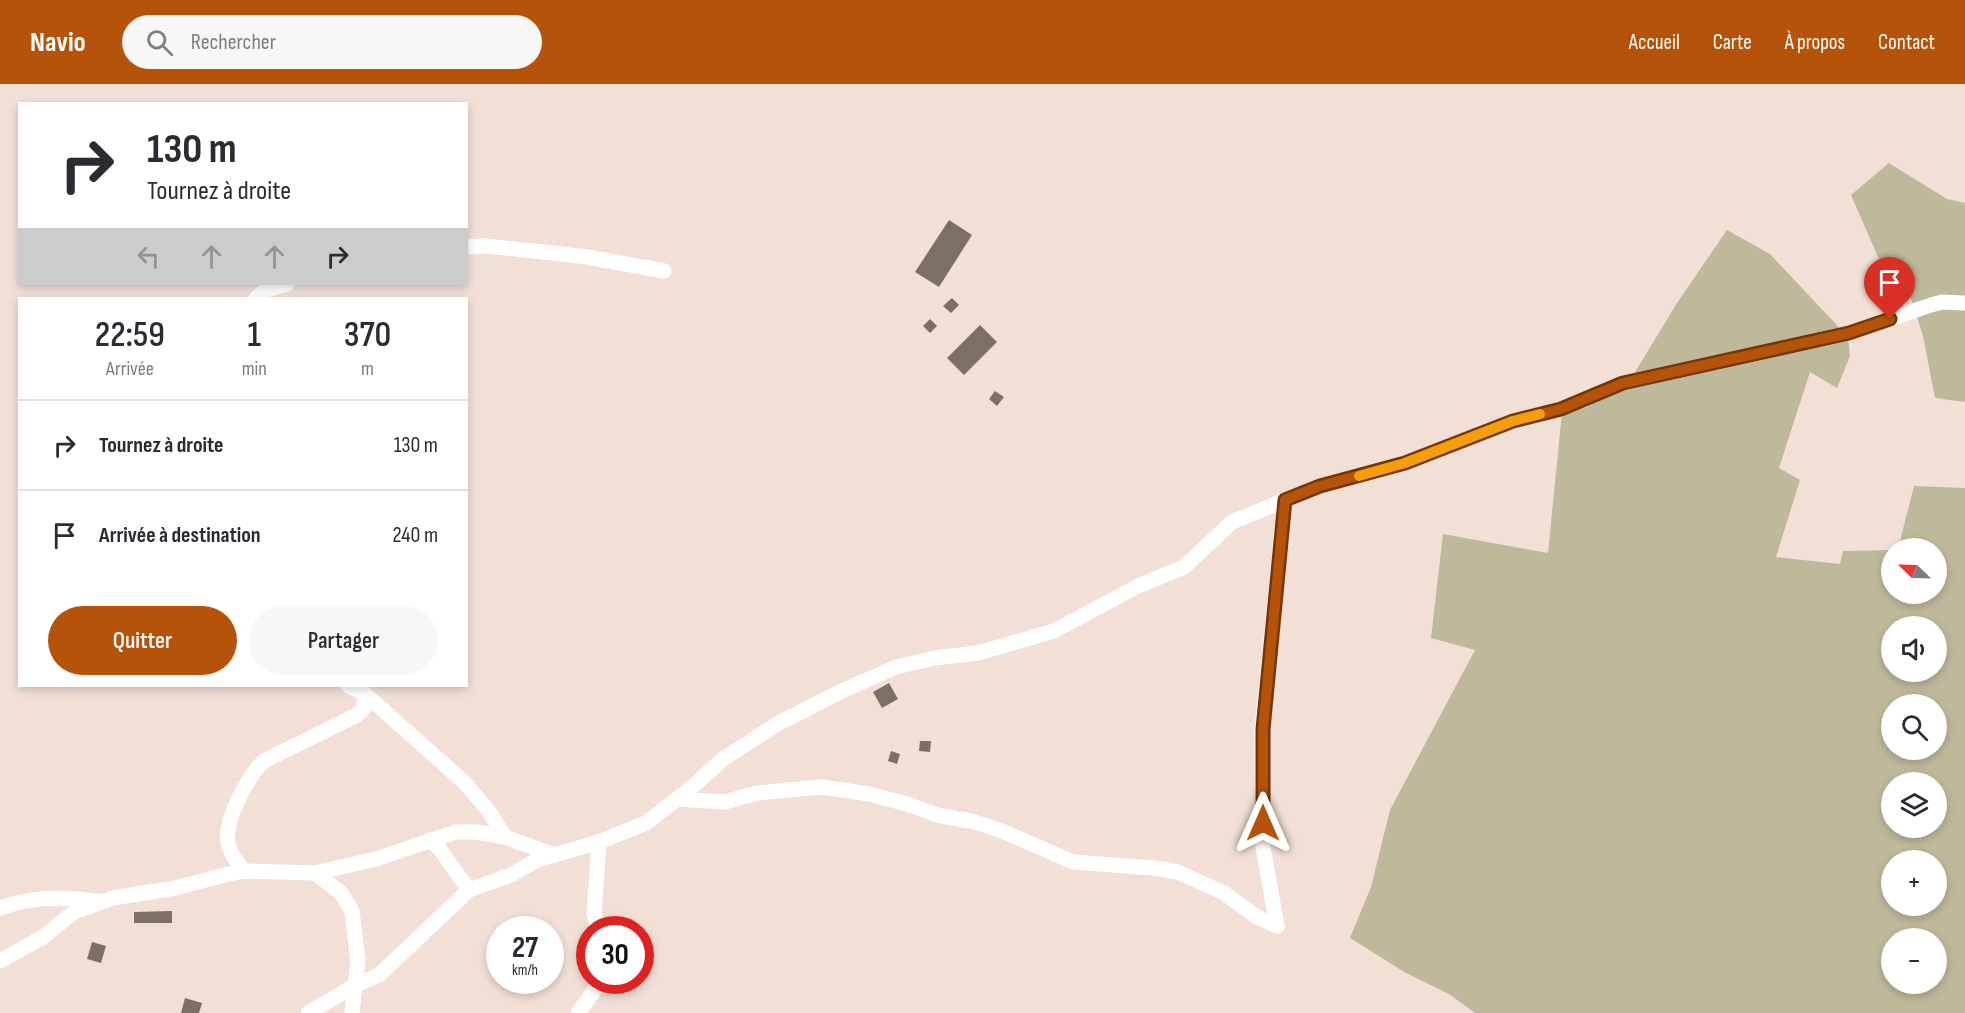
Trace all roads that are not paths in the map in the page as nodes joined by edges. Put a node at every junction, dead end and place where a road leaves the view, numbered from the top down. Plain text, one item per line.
1 (468, 247) edge
2 (664, 271) dead end
3 (284, 285) edge
4 (257, 297) edge
5 (1965, 303) edge
6 (1285, 500) junction
7 (350, 687) edge
8 (364, 693) junction
9 (677, 799) junction
10 (505, 837) junction
11 (429, 840) junction
12 (599, 842) junction
13 (555, 855) junction
14 (244, 871) junction
15 (315, 873) junction
16 (469, 890) junction
17 (104, 903) junction
18 (0, 908) edge
19 (594, 916) edge
20 (0, 961) edge
21 (354, 986) junction
22 (592, 994) edge
23 (308, 1013) edge
24 (352, 1013) edge
25 (578, 1013) edge

1 - 2 street
3 - 4 street
5 - 6 street
6 - 9 street
6 - 9 street
7 - 8 street
8 - 10 street
8 - 14 street
9 - 12 street
10 - 11 street
10 - 13 street
11 - 15 street
11 - 16 street
12 - 13 street
12 - 19 street
13 - 16 street
14 - 15 street
14 - 17 street
15 - 21 street
16 - 21 street
17 - 18 street
17 - 20 street
21 - 23 street
21 - 24 street
22 - 25 street

